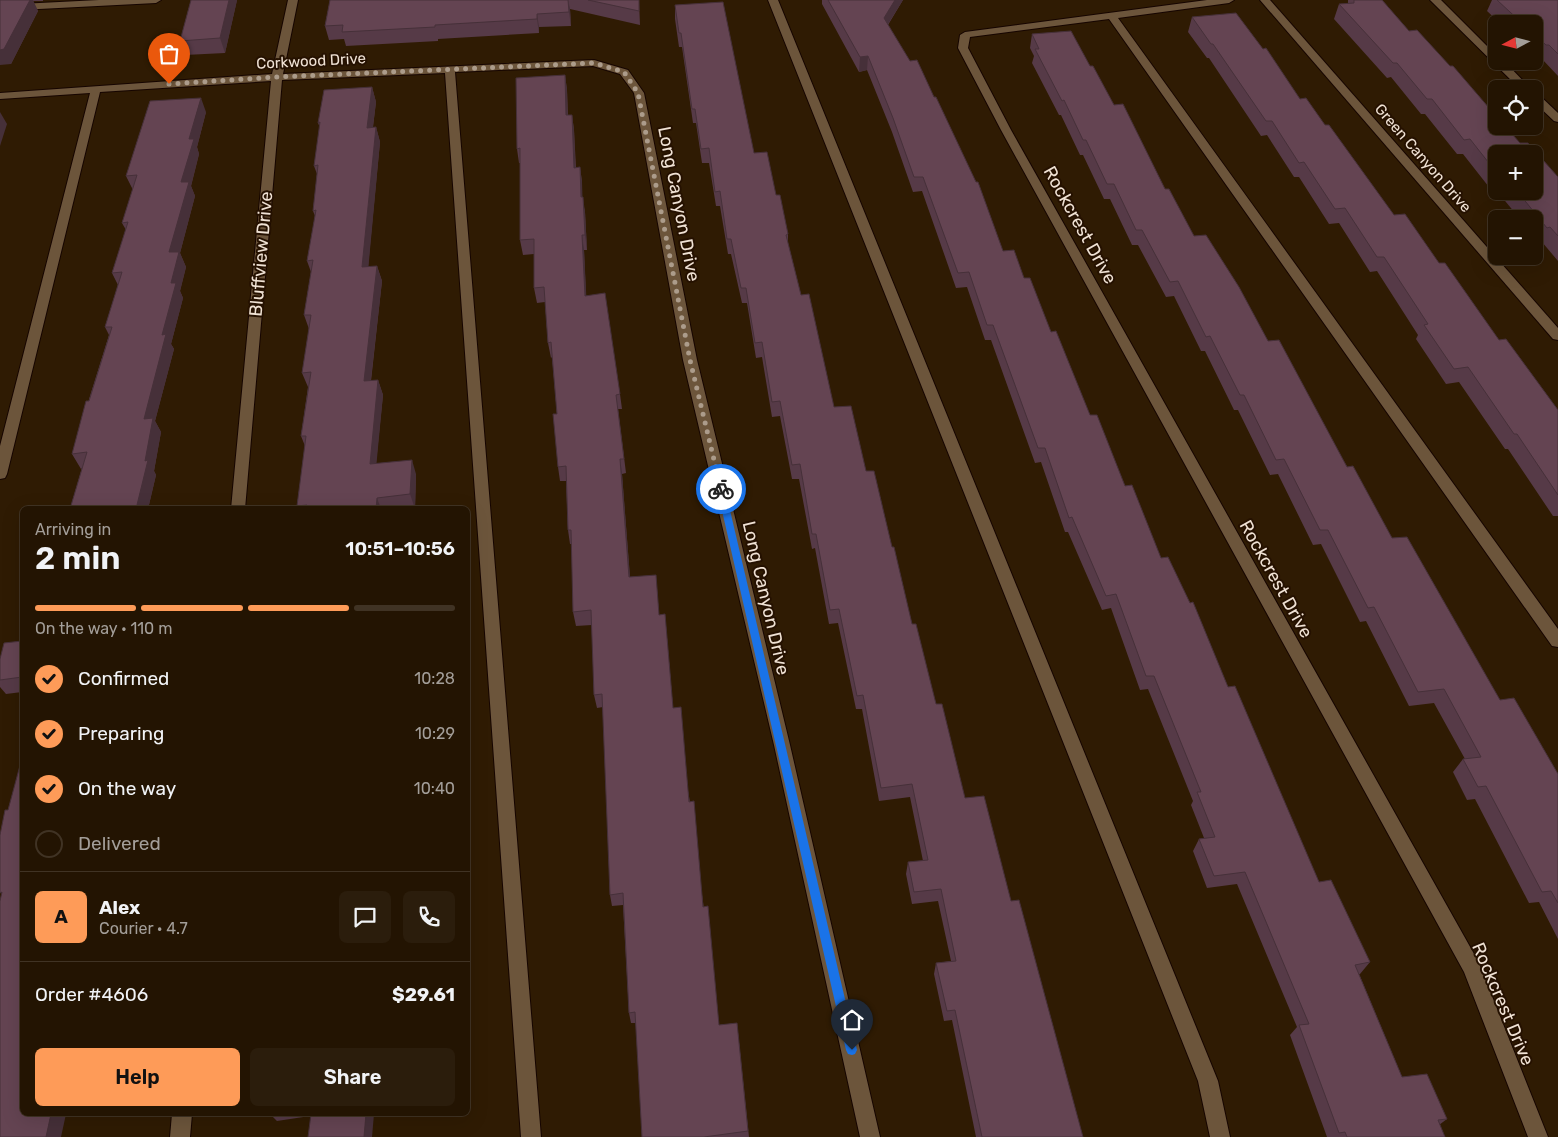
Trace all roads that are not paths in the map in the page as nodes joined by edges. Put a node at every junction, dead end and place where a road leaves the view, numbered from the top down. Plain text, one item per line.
1 (156, 0) edge
2 (293, 0) edge
3 (773, 0) edge
4 (1229, 0) edge
5 (1265, 0) edge
6 (1435, 0) edge
7 (0, 8) edge
8 (1111, 16) junction
9 (1488, 51) edge
10 (594, 63) joint
11 (450, 69) junction
12 (1507, 70) edge
13 (277, 77) junction
14 (1517, 80) edge
15 (96, 89) junction
16 (0, 96) edge
17 (1543, 105) edge
18 (1558, 119) edge
19 (1558, 336) edge
20 (0, 474) edge
21 (238, 506) edge
22 (1558, 641) edge
23 (182, 1116) edge
24 (180, 1137) edge
25 (531, 1137) edge
26 (870, 1137) edge
27 (1220, 1137) edge
28 (1538, 1137) edge

1 - 7 street
2 - 13 street, Bluffview Drive
3 - 27 street
4 - 8 street
5 - 19 street, Green Canyon Drive
6 - 9 street
8 - 22 street
8 - 28 street, Rockcrest Drive
10 - 11 street, Corkwood Drive
10 - 26 street, Long Canyon Drive
11 - 13 street, Corkwood Drive
11 - 25 street
12 - 14 street
13 - 15 street, Corkwood Drive
13 - 21 street, Bluffview Drive
15 - 16 street, Corkwood Drive
15 - 20 street
17 - 18 street
23 - 24 street

